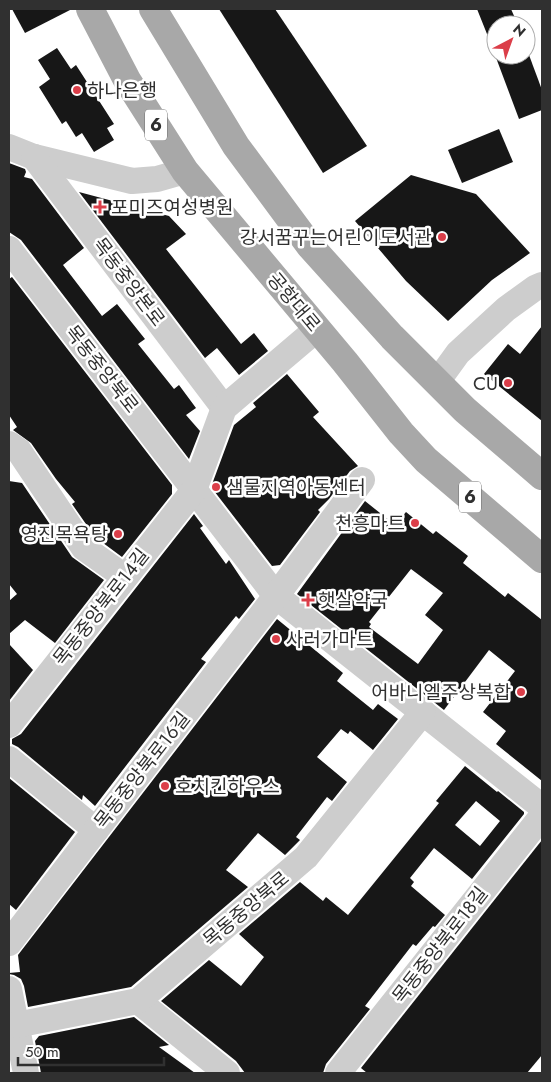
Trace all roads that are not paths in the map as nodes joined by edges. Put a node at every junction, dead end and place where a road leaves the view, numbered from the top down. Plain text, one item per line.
1 (90, 9) edge
2 (153, 9) edge
3 (9, 147) edge
4 (34, 156) junction
5 (184, 171) junction
6 (10, 254) edge
7 (542, 285) edge
8 (318, 329) junction
9 (437, 382) junction
10 (224, 408) junction
11 (9, 444) edge
12 (542, 476) edge
13 (362, 480) dead end
14 (194, 490) junction
15 (542, 559) edge
16 (125, 577) junction
17 (276, 596) junction
18 (423, 712) junction
19 (9, 725) edge
20 (9, 759) edge
21 (542, 807) edge
22 (542, 816) edge
23 (96, 830) junction
24 (9, 943) edge
25 (9, 989) edge
26 (138, 1001) junction
27 (16, 1025) junction
28 (26, 1073) edge
29 (227, 1073) edge
30 (338, 1073) edge

1 - 5 main road, 공항대로 / 6
2 - 9 main road
3 - 4 street
4 - 5 street
4 - 10 street, 목동중앙본로
5 - 8 main road, 공항대로 / 6
6 - 14 street, 목동중앙북로
7 - 9 street
8 - 10 street
8 - 15 main road, 공항대로 / 6
9 - 12 main road
10 - 14 street
11 - 16 street
13 - 17 street
14 - 16 street, 목동중앙북로14길
14 - 17 street, 목동중앙북로
16 - 19 street, 목동중앙북로14길
17 - 18 street, 목동중앙북로
17 - 23 street, 목동중앙북로16길
18 - 21 street, 목동중앙북로
18 - 26 street, 목동중앙북로
20 - 23 street
22 - 30 street, 목동중앙북로18길
23 - 24 street, 목동중앙북로16길
25 - 27 street
26 - 27 street, 목동중앙북로
26 - 29 street
27 - 28 street

